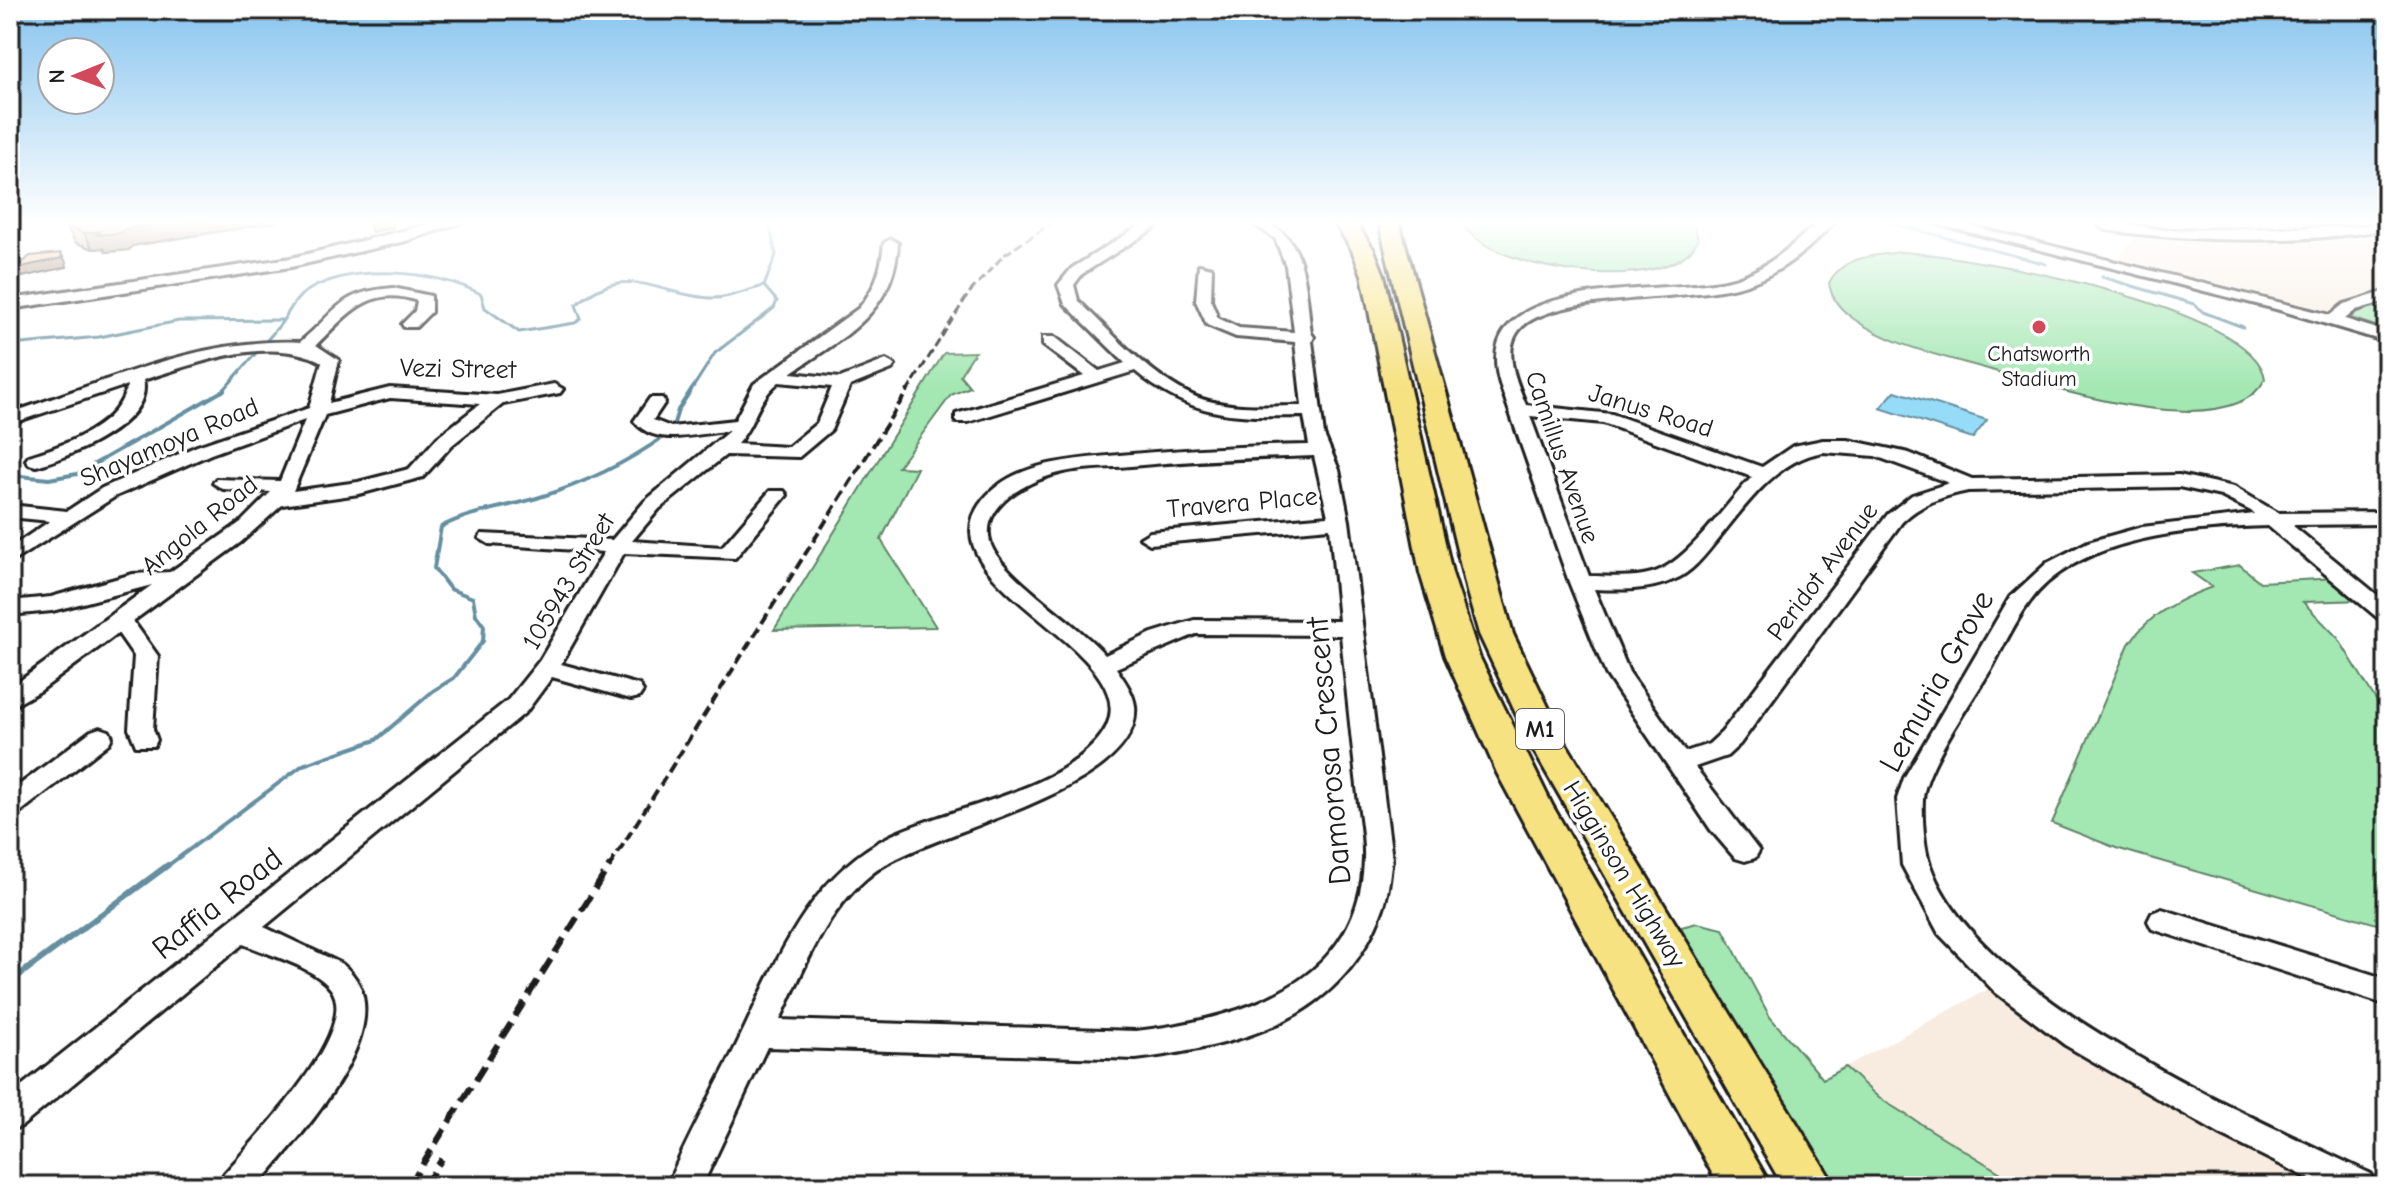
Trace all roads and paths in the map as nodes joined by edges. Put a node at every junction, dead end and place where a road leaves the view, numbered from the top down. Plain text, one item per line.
1 (160, 278) edge
2 (186, 278) edge
3 (888, 278) edge
4 (1072, 278) edge
5 (1204, 278) edge
6 (1294, 278) edge
7 (1374, 278) edge
8 (1403, 278) edge
9 (1749, 278) edge
10 (2180, 278) edge
11 (2387, 296) edge
12 (10, 298) edge
13 (10, 304) edge
14 (2337, 317) junction
15 (410, 324) dead end
16 (2387, 330) edge
17 (1306, 337) junction
18 (2387, 337) edge
19 (1049, 341) dead end
20 (294, 346) junction
21 (1140, 364) junction
22 (886, 365) dead end
23 (774, 376) junction
24 (1095, 376) junction
25 (130, 379) junction
26 (842, 383) junction
27 (554, 389) dead end
28 (497, 400) junction
29 (656, 402) dead end
30 (1518, 410) junction
31 (1313, 411) junction
32 (315, 412) junction
33 (962, 418) dead end
34 (10, 419) edge
35 (743, 425) junction
36 (721, 449) junction
37 (1321, 450) junction
38 (1275, 452) junction
39 (36, 460) dead end
40 (1766, 475) junction
41 (1330, 477) junction
42 (223, 483) dead end
43 (1968, 485) junction
44 (280, 494) junction
45 (777, 495) dead end
46 (10, 511) edge
47 (67, 517) junction
48 (2387, 518) edge
49 (1339, 521) junction
50 (2276, 522) junction
51 (489, 538) dead end
52 (1150, 538) dead end
53 (618, 548) junction
54 (10, 557) edge
55 (175, 579) junction
56 (1580, 582) junction
57 (2383, 607) edge
58 (12, 609) edge
59 (121, 621) junction
60 (1351, 628) junction
61 (1101, 666) junction
62 (550, 669) junction
63 (631, 691) dead end
64 (10, 700) edge
65 (100, 737) dead end
66 (145, 740) dead end
67 (469, 746) joint
68 (1679, 763) junction
69 (10, 806) edge
70 (1745, 851) dead end
71 (2162, 921) dead end
72 (242, 930) junction
73 (2387, 992) edge
74 (759, 1033) junction
75 (10, 1115) edge
76 (236, 1186) edge
77 (684, 1186) edge
78 (1746, 1186) edge
79 (1810, 1186) edge
80 (2359, 1186) edge

1 - 12 street
2 - 13 street
3 - 23 street, 105943 Street
4 - 21 street
5 - 17 street
6 - 17 street, Damorosa Crescent
7 - 78 highway, Higginson Highway / M1
8 - 79 highway, Higginson Highway / M1
9 - 30 street, Camillus Avenue
10 - 14 street
11 - 14 street
14 - 16 street
14 - 18 street
15 - 20 street
17 - 31 street, Damorosa Crescent
19 - 24 street
20 - 25 street
20 - 32 street, Angola Road
21 - 24 street
21 - 31 street
22 - 26 street
23 - 26 street
23 - 35 street, 105943 Street
24 - 33 street
25 - 34 street
25 - 39 street
26 - 36 street
27 - 28 street, Vezi Street
28 - 32 street, Vezi Street
28 - 44 street
29 - 35 street
30 - 40 street, Janus Road
30 - 56 street, Camillus Avenue
31 - 37 street, Damorosa Crescent
32 - 44 street, Angola Road
32 - 47 street, Shayamoya Road
35 - 36 street, 105943 Street
36 - 53 street, 105943 Street
37 - 38 street
37 - 41 street, Damorosa Crescent
38 - 41 street
38 - 61 street
40 - 43 street
40 - 56 street
41 - 49 street, Damorosa Crescent
42 - 44 street
43 - 50 street, Peridot Avenue
43 - 68 street, Peridot Avenue
44 - 55 street, Angola Road
45 - 53 street
46 - 47 street
47 - 54 street, Shayamoya Road
48 - 50 street, Lemuria Grove
49 - 52 street, Travera Place
49 - 60 street, Damorosa Crescent
50 - 57 street, Peridot Avenue
50 - 80 street, Lemuria Grove
51 - 53 street
53 - 62 street, 105943 Street
55 - 58 street
55 - 59 street, Angola Road
56 - 68 street, Camillus Avenue
59 - 64 street, Angola Road
59 - 66 street
60 - 61 street
60 - 74 street, Damorosa Crescent
61 - 74 street
62 - 63 street
62 - 67 street, 105943 Street
65 - 69 street
67 - 72 street, Raffia Road
68 - 70 street, Camillus Avenue
71 - 73 street
72 - 75 street, Raffia Road
72 - 76 street
74 - 77 street

